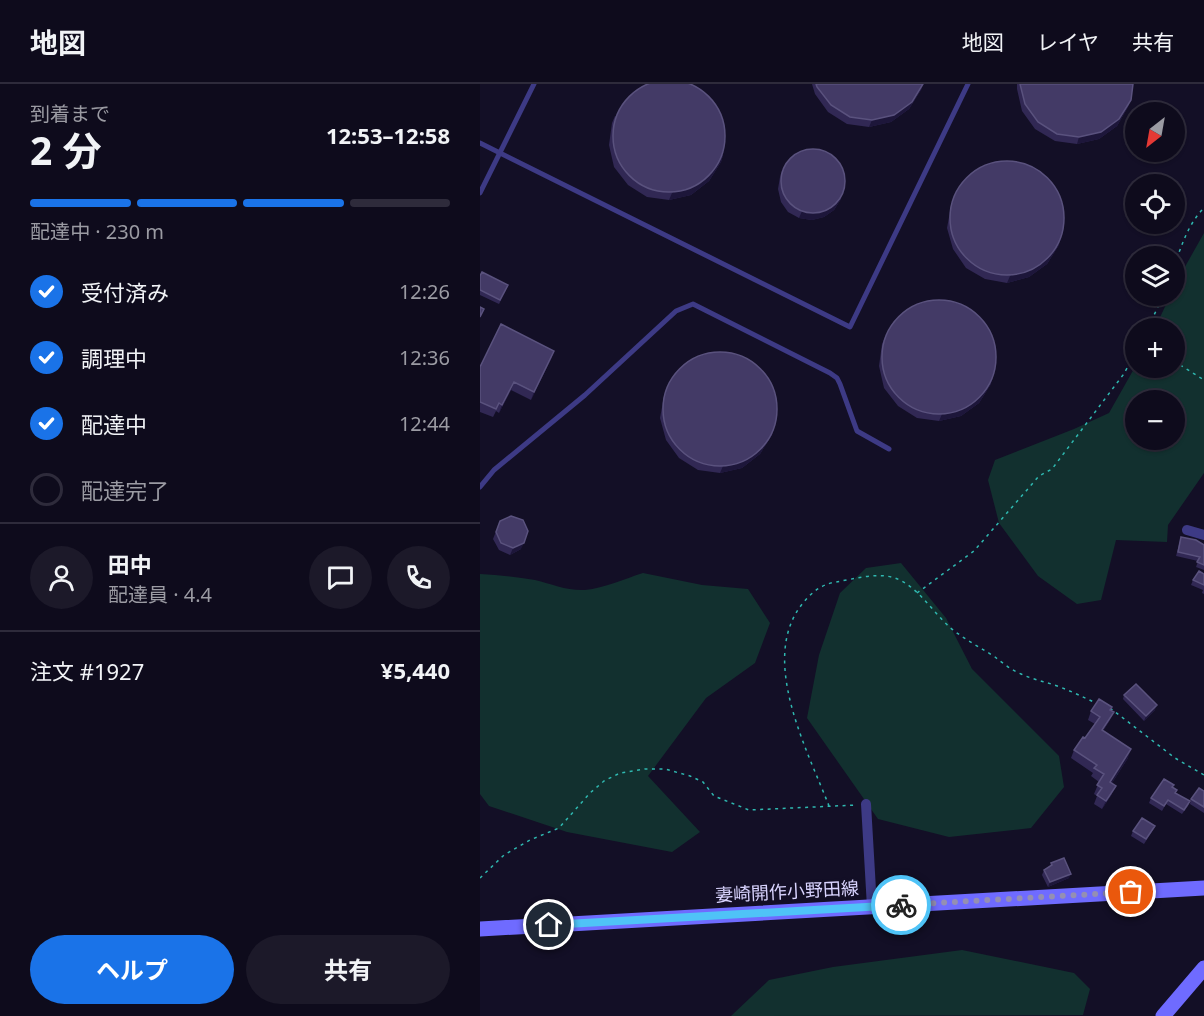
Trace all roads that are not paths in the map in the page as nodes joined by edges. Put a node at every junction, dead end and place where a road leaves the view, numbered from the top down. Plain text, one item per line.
1 (534, 84) edge
2 (968, 84) edge
3 (480, 143) edge
4 (500, 153) junction
5 (480, 193) edge
6 (889, 448) dead end
7 (480, 487) edge
8 (1187, 530) dead end
9 (1204, 535) edge
10 (866, 804) road end
11 (1204, 888) edge
12 (872, 907) junction
13 (480, 928) edge
14 (1204, 968) edge
15 (1163, 1016) edge

1 - 4 lane
2 - 4 lane
3 - 4 lane
4 - 5 lane
6 - 7 lane
8 - 9 street
10 - 12 street
11 - 12 main road, 妻崎開作小野田線
12 - 13 main road, 妻崎開作小野田線
14 - 15 main road

